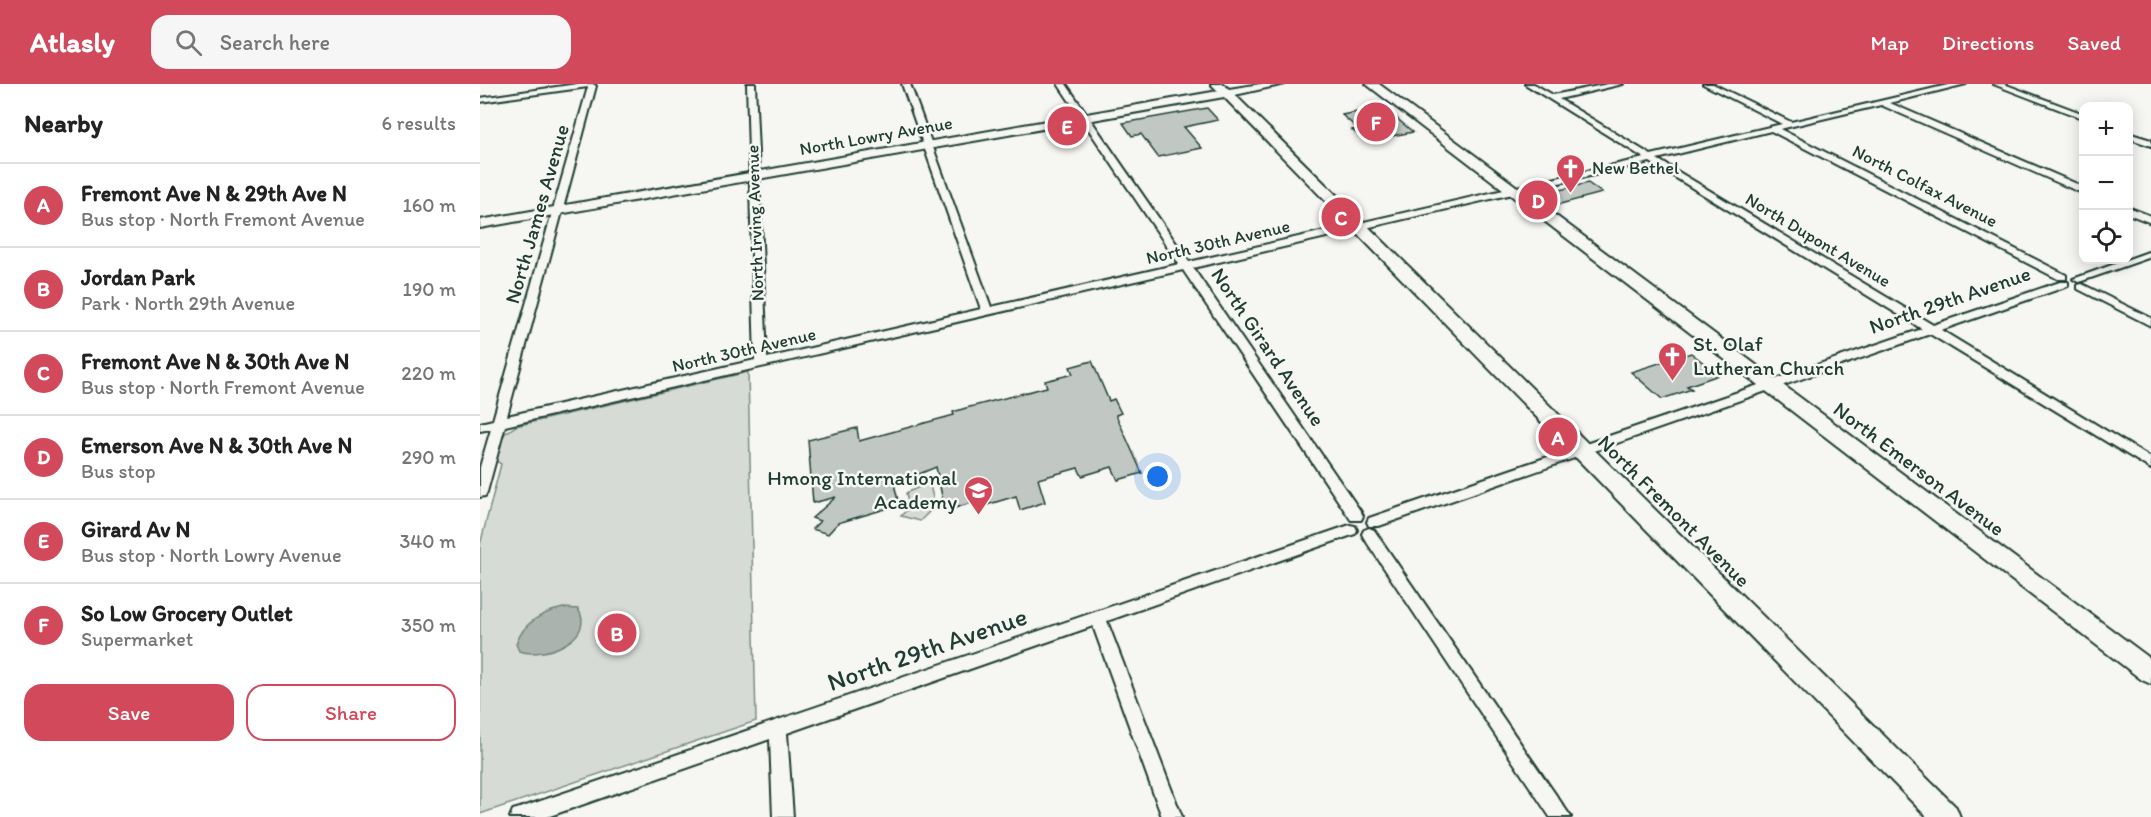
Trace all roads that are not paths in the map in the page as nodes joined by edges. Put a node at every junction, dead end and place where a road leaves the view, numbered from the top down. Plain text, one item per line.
1 (751, 84) edge
2 (906, 84) edge
3 (1062, 84) edge
4 (1279, 84) edge
5 (1372, 84) edge
6 (1529, 84) edge
7 (1619, 84) edge
8 (1707, 84) edge
9 (1930, 84) edge
10 (1962, 84) edge
11 (1997, 84) edge
12 (591, 85) edge
13 (1222, 89) edge
14 (1942, 89) junction
15 (1551, 98) junction
16 (480, 100) edge
17 (1883, 103) junction
18 (2079, 115) edge
19 (1085, 118) junction
20 (1789, 124) junction
21 (1771, 128) junction
22 (2133, 137) edge
23 (2151, 143) edge
24 (927, 146) junction
25 (1650, 158) junction
26 (753, 176) junction
27 (2079, 189) edge
28 (1514, 191) junction
29 (558, 210) junction
30 (2133, 212) edge
31 (2151, 220) edge
32 (480, 224) edge
33 (1361, 226) junction
34 (2151, 254) edge
35 (1186, 266) junction
36 (2063, 280) junction
37 (2080, 283) junction
38 (987, 311) junction
39 (2151, 322) edge
40 (1930, 330) junction
41 (760, 363) junction
42 (1771, 385) junction
43 (499, 423) junction
44 (480, 428) edge
45 (1579, 450) junction
46 (2151, 464) edge
47 (480, 492) edge
48 (1353, 523) junction
49 (1372, 528) junction
50 (1098, 617) junction
51 (2151, 673) edge
52 (778, 727) junction
53 (520, 817) edge
54 (783, 817) edge
55 (1172, 817) edge
56 (1561, 817) edge
57 (1946, 817) edge

1 - 26 street, North Irving Avenue
2 - 24 street
3 - 19 street, North Girard Avenue
4 - 13 street, North Lowry Avenue
5 - 28 street, North Emerson Avenue
6 - 15 street, North Dupont Avenue
7 - 15 street
8 - 20 street
9 - 14 street
10 - 14 street, North 30th Avenue
11 - 18 street
12 - 16 street
12 - 29 street, North James Avenue
13 - 19 street, North Lowry Avenue
13 - 33 street, North Fremont Avenue
14 - 17 street, North 30th Avenue
15 - 25 street, North Dupont Avenue
17 - 20 street, North 30th Avenue
17 - 27 street
19 - 24 street, North Lowry Avenue
19 - 35 street, North Girard Avenue
20 - 21 street, North 30th Avenue
21 - 25 street, North 30th Avenue
21 - 36 street, North Colfax Avenue
22 - 23 street
24 - 26 street, North Lowry Avenue
24 - 38 street
25 - 28 street, North 30th Avenue
25 - 40 street, North Dupont Avenue
26 - 29 street, North Lowry Avenue
26 - 41 street, North Irving Avenue
28 - 33 street, North 30th Avenue
28 - 42 street, North Emerson Avenue
29 - 32 street, North Lowry Avenue
29 - 43 street, North James Avenue
30 - 31 street
33 - 35 street, North 30th Avenue
33 - 45 street, North Fremont Avenue
34 - 37 street
35 - 38 street, North 30th Avenue
35 - 48 street, North Girard Avenue
36 - 37 street
36 - 40 street, North 29th Avenue
37 - 39 street
38 - 41 street, North 30th Avenue
40 - 42 street, North 29th Avenue
40 - 46 street, North Dupont Avenue
41 - 43 street, North 30th Avenue
42 - 45 street, North 29th Avenue
42 - 51 street, North Emerson Avenue
43 - 44 street, North 30th Avenue
43 - 47 street, North James Avenue
45 - 49 street, North 29th Avenue
45 - 57 street, North Fremont Avenue
48 - 49 street
48 - 50 street, North 29th Avenue
49 - 56 street
50 - 52 street, North 29th Avenue
50 - 55 street
52 - 53 street, North 29th Avenue
52 - 54 street

